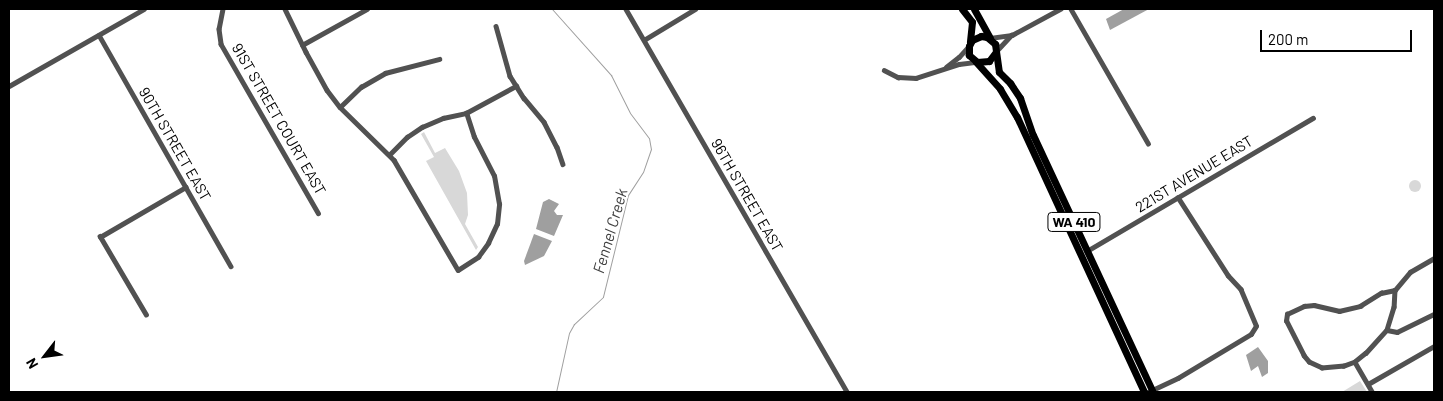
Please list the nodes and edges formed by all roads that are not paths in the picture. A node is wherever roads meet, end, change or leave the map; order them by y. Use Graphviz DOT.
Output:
graph roads {
  1 [pos="144,9"];
  2 [pos="223,9"];
  3 [pos="286,9"];
  4 [pos="367,9"];
  5 [pos="626,9"];
  6 [pos="695,9"];
  7 [pos="962,9"];
  8 [pos="974,9"];
  9 [pos="1060,9"];
  10 [pos="1072,9"];
  11 [pos="496,26"];
  12 [pos="99,35"];
  13 [pos="1012,35"];
  14 [pos="990,38"];
  15 [pos="644,40"];
  16 [pos="969,44"];
  17 [pos="302,45"];
  18 [pos="995,53"];
  19 [pos="439,59"];
  20 [pos="976,62"];
  21 [pos="884,70"];
  22 [pos="938,72"];
  23 [pos="9,86"];
  24 [pos="516,86"];
  25 [pos="340,107"];
  26 [pos="466,113"];
  27 [pos="1312,118"];
  28 [pos="1148,143"];
  29 [pos="390,154"];
  30 [pos="563,164"];
  31 [pos="186,187"];
  32 [pos="1178,198"];
  33 [pos="318,213"];
  34 [pos="1087,251"];
  35 [pos="1434,258"];
  36 [pos="232,266"];
  37 [pos="1395,290"];
  38 [pos="1434,314"];
  39 [pos="146,315"];
  40 [pos="1387,330"];
  41 [pos="1434,346"];
  42 [pos="1355,362"];
  43 [pos="1368,384"];
  44 [pos="847,392"];
  45 [pos="1150,392"];
  46 [pos="1372,392"];
  1 -- 12 [label="street"];
  2 -- 33 [label="street, 91ST STREET COURT EAST"];
  3 -- 17 [label="street"];
  4 -- 17 [label="street"];
  5 -- 15 [label="street, 96TH STREET EAST"];
  6 -- 15 [label="street"];
  7 -- 16 [label="main road, WA 410"];
  8 -- 14 [label="main road, WA 410"];
  9 -- 13 [label="street"];
  10 -- 28 [label="street"];
  11 -- 24 [label="street"];
  12 -- 23 [label="street"];
  12 -- 31 [label="street, 90TH STREET EAST"];
  13 -- 14 [label="street"];
  13 -- 18 [label="street"];
  14 -- 16 [label="main road"];
  14 -- 18 [label="main road, WA 410"];
  15 -- 44 [label="street, 96TH STREET EAST"];
  16 -- 20 [label="main road, WA 410"];
  16 -- 22 [label="street"];
  17 -- 25 [label="street"];
  18 -- 20 [label="main road"];
  18 -- 34 [label="main road, WA 410"];
  19 -- 25 [label="street"];
  20 -- 22 [label="street"];
  20 -- 45 [label="main road, WA 410"];
  21 -- 22 [label="street"];
  24 -- 26 [label="street"];
  24 -- 30 [label="street"];
  25 -- 29 [label="street"];
  26 -- 29 [label="street"];
  26 -- 29 [label="street"];
  27 -- 32 [label="street, 221ST AVENUE EAST"];
  31 -- 36 [label="street, 90TH STREET EAST"];
  31 -- 39 [label="street"];
  32 -- 34 [label="street, 221ST AVENUE EAST"];
  32 -- 45 [label="street"];
  34 -- 45 [label="main road, WA 410"];
  35 -- 37 [label="street"];
  37 -- 40 [label="street"];
  37 -- 42 [label="street"];
  38 -- 40 [label="street"];
  40 -- 42 [label="street"];
  41 -- 43 [label="street"];
  42 -- 43 [label="street"];
  43 -- 46 [label="street"];
}
